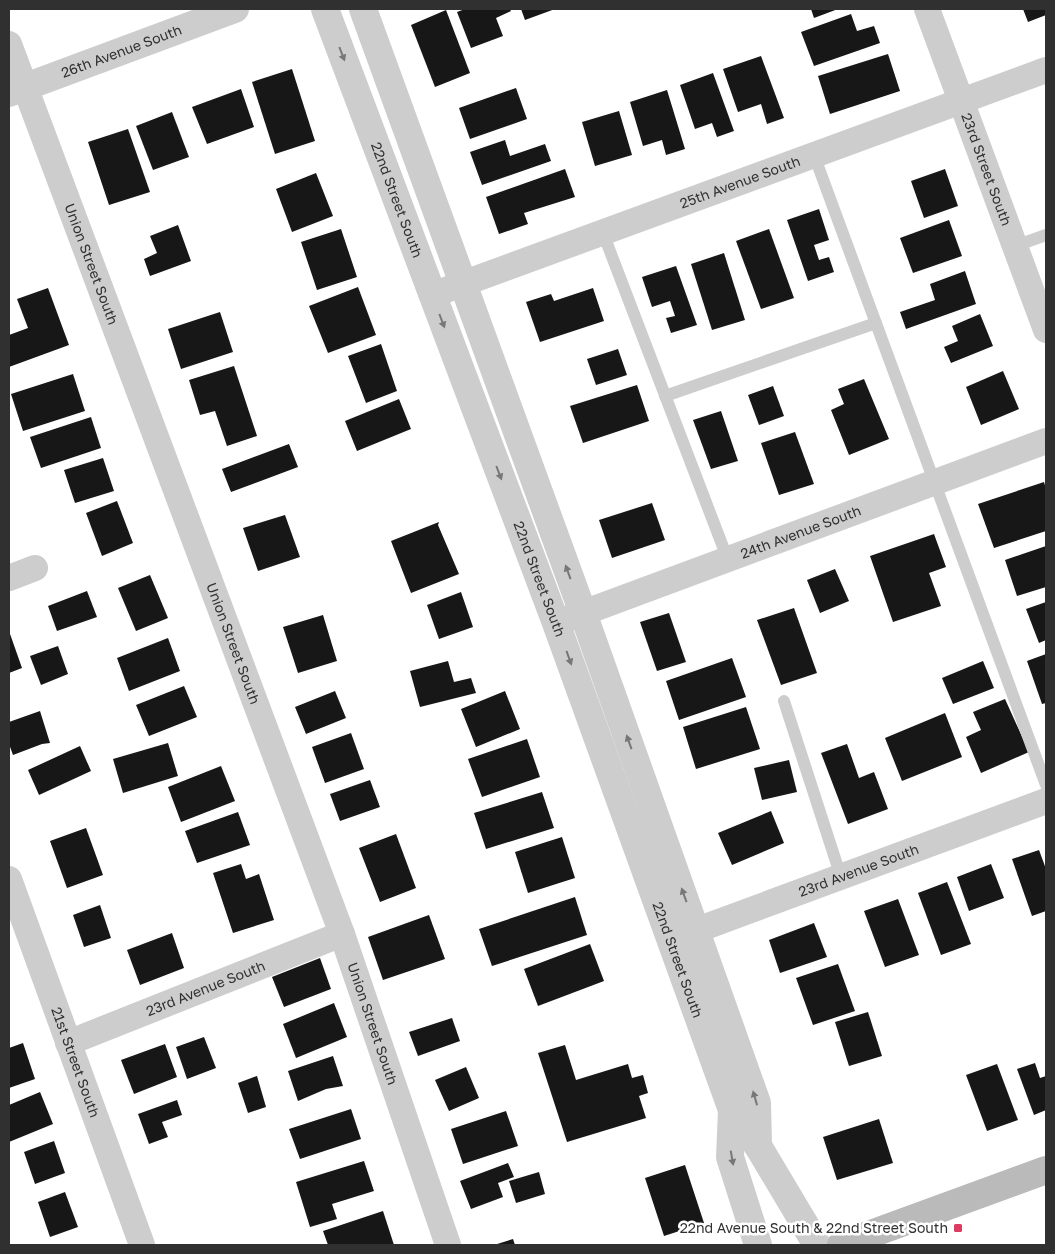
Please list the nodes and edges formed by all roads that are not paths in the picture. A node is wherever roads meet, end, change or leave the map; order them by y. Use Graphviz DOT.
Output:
graph roads {
  1 [pos="235,9"];
  2 [pos="325,9"];
  3 [pos="363,9"];
  4 [pos="928,9"];
  5 [pos="9,44"];
  6 [pos="1046,70"];
  7 [pos="17,90"];
  8 [pos="961,101"];
  9 [pos="814,155"];
  10 [pos="603,233"];
  11 [pos="1046,235"];
  12 [pos="1015,246"];
  13 [pos="464,285"];
  14 [pos="432,295"];
  15 [pos="876,323"];
  16 [pos="1046,330"];
  17 [pos="665,396"];
  18 [pos="1046,441"];
  19 [pos="935,483"];
  20 [pos="728,560"];
  21 [pos="35,568"];
  22 [pos="9,578"];
  23 [pos="583,614"];
  24 [pos="556,623"];
  25 [pos="784,700"];
  26 [pos="1046,785"];
  27 [pos="1046,801"];
  28 [pos="841,877"];
  29 [pos="9,879"];
  30 [pos="697,930"];
  31 [pos="342,934"];
  32 [pos="670,937"];
  33 [pos="68,1043"];
  34 [pos="732,1110"];
  35 [pos="758,1146"];
  36 [pos="1046,1170"];
  37 [pos="142,1245"];
  38 [pos="448,1245"];
  39 [pos="758,1245"];
  40 [pos="817,1245"];
  41 [pos="841,1245"];
  1 -- 7 [label="street, 26th Avenue South"];
  2 -- 14 [label="street, 22nd Street South, one-way"];
  3 -- 13 [label="street, 22nd Street South"];
  4 -- 8 [label="street, 23rd Street South"];
  5 -- 7 [label="street, Union Street South"];
  6 -- 8 [label="street, 25th Avenue South"];
  7 -- 31 [label="street, Union Street South"];
  8 -- 9 [label="street, 25th Avenue South"];
  8 -- 12 [label="street, 23rd Street South"];
  9 -- 10 [label="street, 25th Avenue South"];
  9 -- 15 [label="lane"];
  10 -- 13 [label="street, 25th Avenue South"];
  10 -- 17 [label="lane"];
  11 -- 12 [label="lane"];
  12 -- 16 [label="street, 23rd Street South"];
  13 -- 14 [label="street, 25th Avenue South"];
  23 -- 13 [label="street, 22nd Street South, one-way"];
  14 -- 24 [label="street, 22nd Street South, one-way"];
  15 -- 17 [label="lane"];
  15 -- 19 [label="lane"];
  17 -- 20 [label="lane"];
  18 -- 19 [label="street, 24th Avenue South"];
  19 -- 20 [label="street, 24th Avenue South"];
  19 -- 26 [label="lane"];
  20 -- 23 [label="street, 24th Avenue South"];
  21 -- 22 [label="street"];
  23 -- 24 [label="street, 24th Avenue South"];
  30 -- 23 [label="street, 22nd Street South, one-way"];
  24 -- 32 [label="street, 22nd Street South, one-way"];
  25 -- 28 [label="lane"];
  27 -- 28 [label="street, 23rd Avenue South"];
  28 -- 30 [label="street, 23rd Avenue South"];
  29 -- 33 [label="street, 21st Street South"];
  30 -- 32 [label="street, 23rd Avenue South"];
  35 -- 30 [label="street, 22nd Street South, one-way"];
  31 -- 33 [label="street, 23rd Avenue South"];
  31 -- 38 [label="street, Union Street South"];
  32 -- 34 [label="street, 22nd Street South"];
  33 -- 37 [label="street, 21st Street South"];
  34 -- 35 [label="street, 22nd Street South"];
  34 -- 39 [label="street, one-way"];
  35 -- 40 [label="street, 22nd Street South"];
  36 -- 41 [label="main road"];
}
